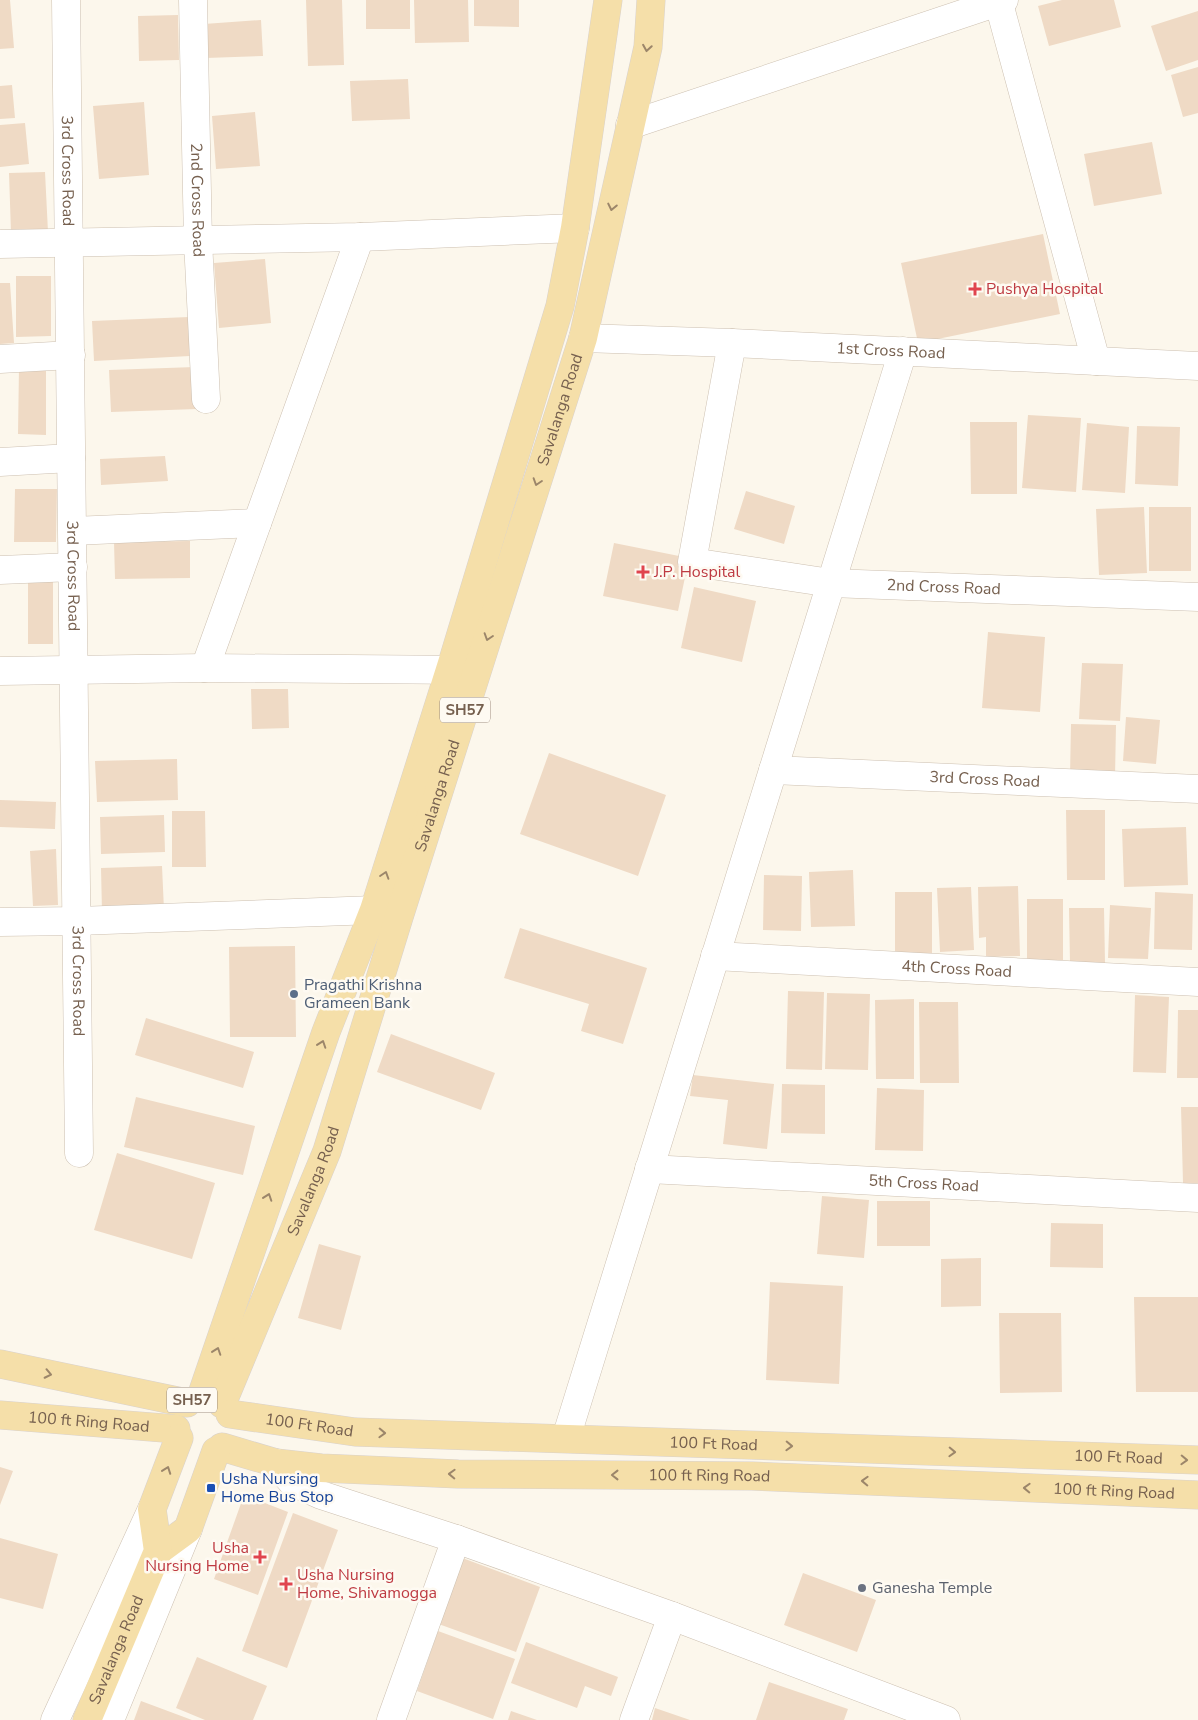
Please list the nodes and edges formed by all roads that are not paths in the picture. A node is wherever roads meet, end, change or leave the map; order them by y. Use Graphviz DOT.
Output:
graph roads {
  1 [pos="66,0"];
  2 [pos="193,0"];
  3 [pos="608,0"];
  4 [pos="651,0"];
  5 [pos="1000,1"];
  6 [pos="630,124"];
  7 [pos="575,228"];
  8 [pos="360,237"];
  9 [pos="198,241"];
  10 [pos="67,243"];
  11 [pos="0,244"];
  12 [pos="583,338"];
  13 [pos="732,343"];
  14 [pos="903,351"];
  15 [pos="71,355"];
  16 [pos="0,359"];
  17 [pos="1096,361"];
  18 [pos="1198,366"];
  19 [pos="206,399"];
  20 [pos="71,458"];
  21 [pos="0,462"];
  22 [pos="257,524"];
  23 [pos="73,531"];
  24 [pos="74,567"];
  25 [pos="0,570"];
  26 [pos="831,583"];
  27 [pos="1198,597"];
  28 [pos="205,668"];
  29 [pos="76,670"];
  30 [pos="464,670"];
  31 [pos="0,671"];
  32 [pos="773,770"];
  33 [pos="1198,789"];
  34 [pos="374,910"];
  35 [pos="78,921"];
  36 [pos="0,922"];
  37 [pos="715,956"];
  38 [pos="1198,982"];
  39 [pos="288,1137"];
  40 [pos="327,1151"];
  41 [pos="79,1153"];
  42 [pos="649,1169"];
  43 [pos="1198,1198"];
  44 [pos="0,1364"];
  45 [pos="210,1405"];
  46 [pos="0,1415"];
  47 [pos="177,1433"];
  48 [pos="566,1438"];
  49 [pos="219,1449"];
  50 [pos="1198,1460"];
  51 [pos="276,1463"];
  52 [pos="1198,1495"];
  53 [pos="152,1509"];
  54 [pos="188,1529"];
  55 [pos="456,1540"];
  56 [pos="152,1563"];
  57 [pos="672,1616"];
  58 [pos="887,1709"];
  59 [pos="55,1720"];
  60 [pos="87,1720"];
  61 [pos="110,1720"];
  62 [pos="391,1720"];
  63 [pos="634,1720"];
  64 [pos="946,1720"];
  1 -- 10 [label="street, 3rd Cross Road"];
  2 -- 9 [label="street, 2nd Cross Road"];
  3 -- 7 [label="main road, Savalanga Road / SH57"];
  4 -- 6 [label="main road, Savalanga Road / SH57, one-way"];
  5 -- 6 [label="street"];
  5 -- 17 [label="street"];
  6 -- 12 [label="main road, Savalanga Road / SH57, one-way"];
  7 -- 8 [label="street"];
  7 -- 30 [label="main road, Savalanga Road / SH57"];
  8 -- 9 [label="street"];
  8 -- 22 [label="street"];
  9 -- 10 [label="street"];
  9 -- 19 [label="street, 2nd Cross Road"];
  10 -- 11 [label="street"];
  10 -- 15 [label="street, 3rd Cross Road"];
  12 -- 13 [label="street, 1st Cross Road"];
  12 -- 30 [label="main road, Savalanga Road / SH57, one-way"];
  13 -- 14 [label="street, 1st Cross Road"];
  13 -- 26 [label="street, 2nd Cross Road"];
  14 -- 17 [label="street, 1st Cross Road"];
  14 -- 26 [label="street"];
  15 -- 16 [label="street"];
  15 -- 20 [label="street, 3rd Cross Road"];
  17 -- 18 [label="street, 1st Cross Road"];
  20 -- 21 [label="street"];
  20 -- 23 [label="street, 3rd Cross Road"];
  22 -- 23 [label="street"];
  22 -- 28 [label="street"];
  23 -- 24 [label="street, 3rd Cross Road"];
  24 -- 25 [label="street"];
  24 -- 29 [label="street, 3rd Cross Road"];
  26 -- 27 [label="street, 2nd Cross Road"];
  26 -- 32 [label="street"];
  28 -- 29 [label="street"];
  28 -- 30 [label="street"];
  29 -- 31 [label="street"];
  29 -- 35 [label="street, 3rd Cross Road"];
  34 -- 30 [label="main road, Savalanga Road / SH57, one-way"];
  30 -- 40 [label="main road, Savalanga Road / SH57"];
  32 -- 33 [label="street, 3rd Cross Road"];
  32 -- 37 [label="street"];
  34 -- 35 [label="street"];
  39 -- 34 [label="main road, Savalanga Road / SH57, one-way"];
  35 -- 36 [label="street"];
  35 -- 41 [label="street, 3rd Cross Road"];
  37 -- 38 [label="street, 4th Cross Road"];
  37 -- 42 [label="street"];
  39 -- 40 [label="main road"];
  45 -- 39 [label="main road, Savalanga Road / SH57, one-way"];
  40 -- 45 [label="main road, Savalanga Road / SH57"];
  42 -- 43 [label="street, 5th Cross Road"];
  42 -- 48 [label="street"];
  44 -- 45 [label="main road, 100 Ft Road, one-way"];
  45 -- 47 [label="main road, SH57"];
  45 -- 48 [label="main road, 100 Ft Road, one-way"];
  45 -- 49 [label="main road, SH57"];
  46 -- 47 [label="main road, 100 ft Ring Road"];
  47 -- 49 [label="main road"];
  53 -- 47 [label="main road, SH57, one-way"];
  48 -- 50 [label="main road, 100 Ft Road, one-way"];
  49 -- 51 [label="main road, 100 ft Ring Road"];
  49 -- 54 [label="main road, SH57"];
  52 -- 51 [label="main road, 100 ft Ring Road, one-way"];
  51 -- 55 [label="street"];
  53 -- 56 [label="main road, SH57"];
  53 -- 59 [label="street"];
  54 -- 56 [label="main road"];
  54 -- 61 [label="street"];
  55 -- 57 [label="street"];
  55 -- 62 [label="street"];
  56 -- 60 [label="main road, Savalanga Road"];
  57 -- 58 [label="street"];
  57 -- 63 [label="street"];
  58 -- 64 [label="street"];
}
